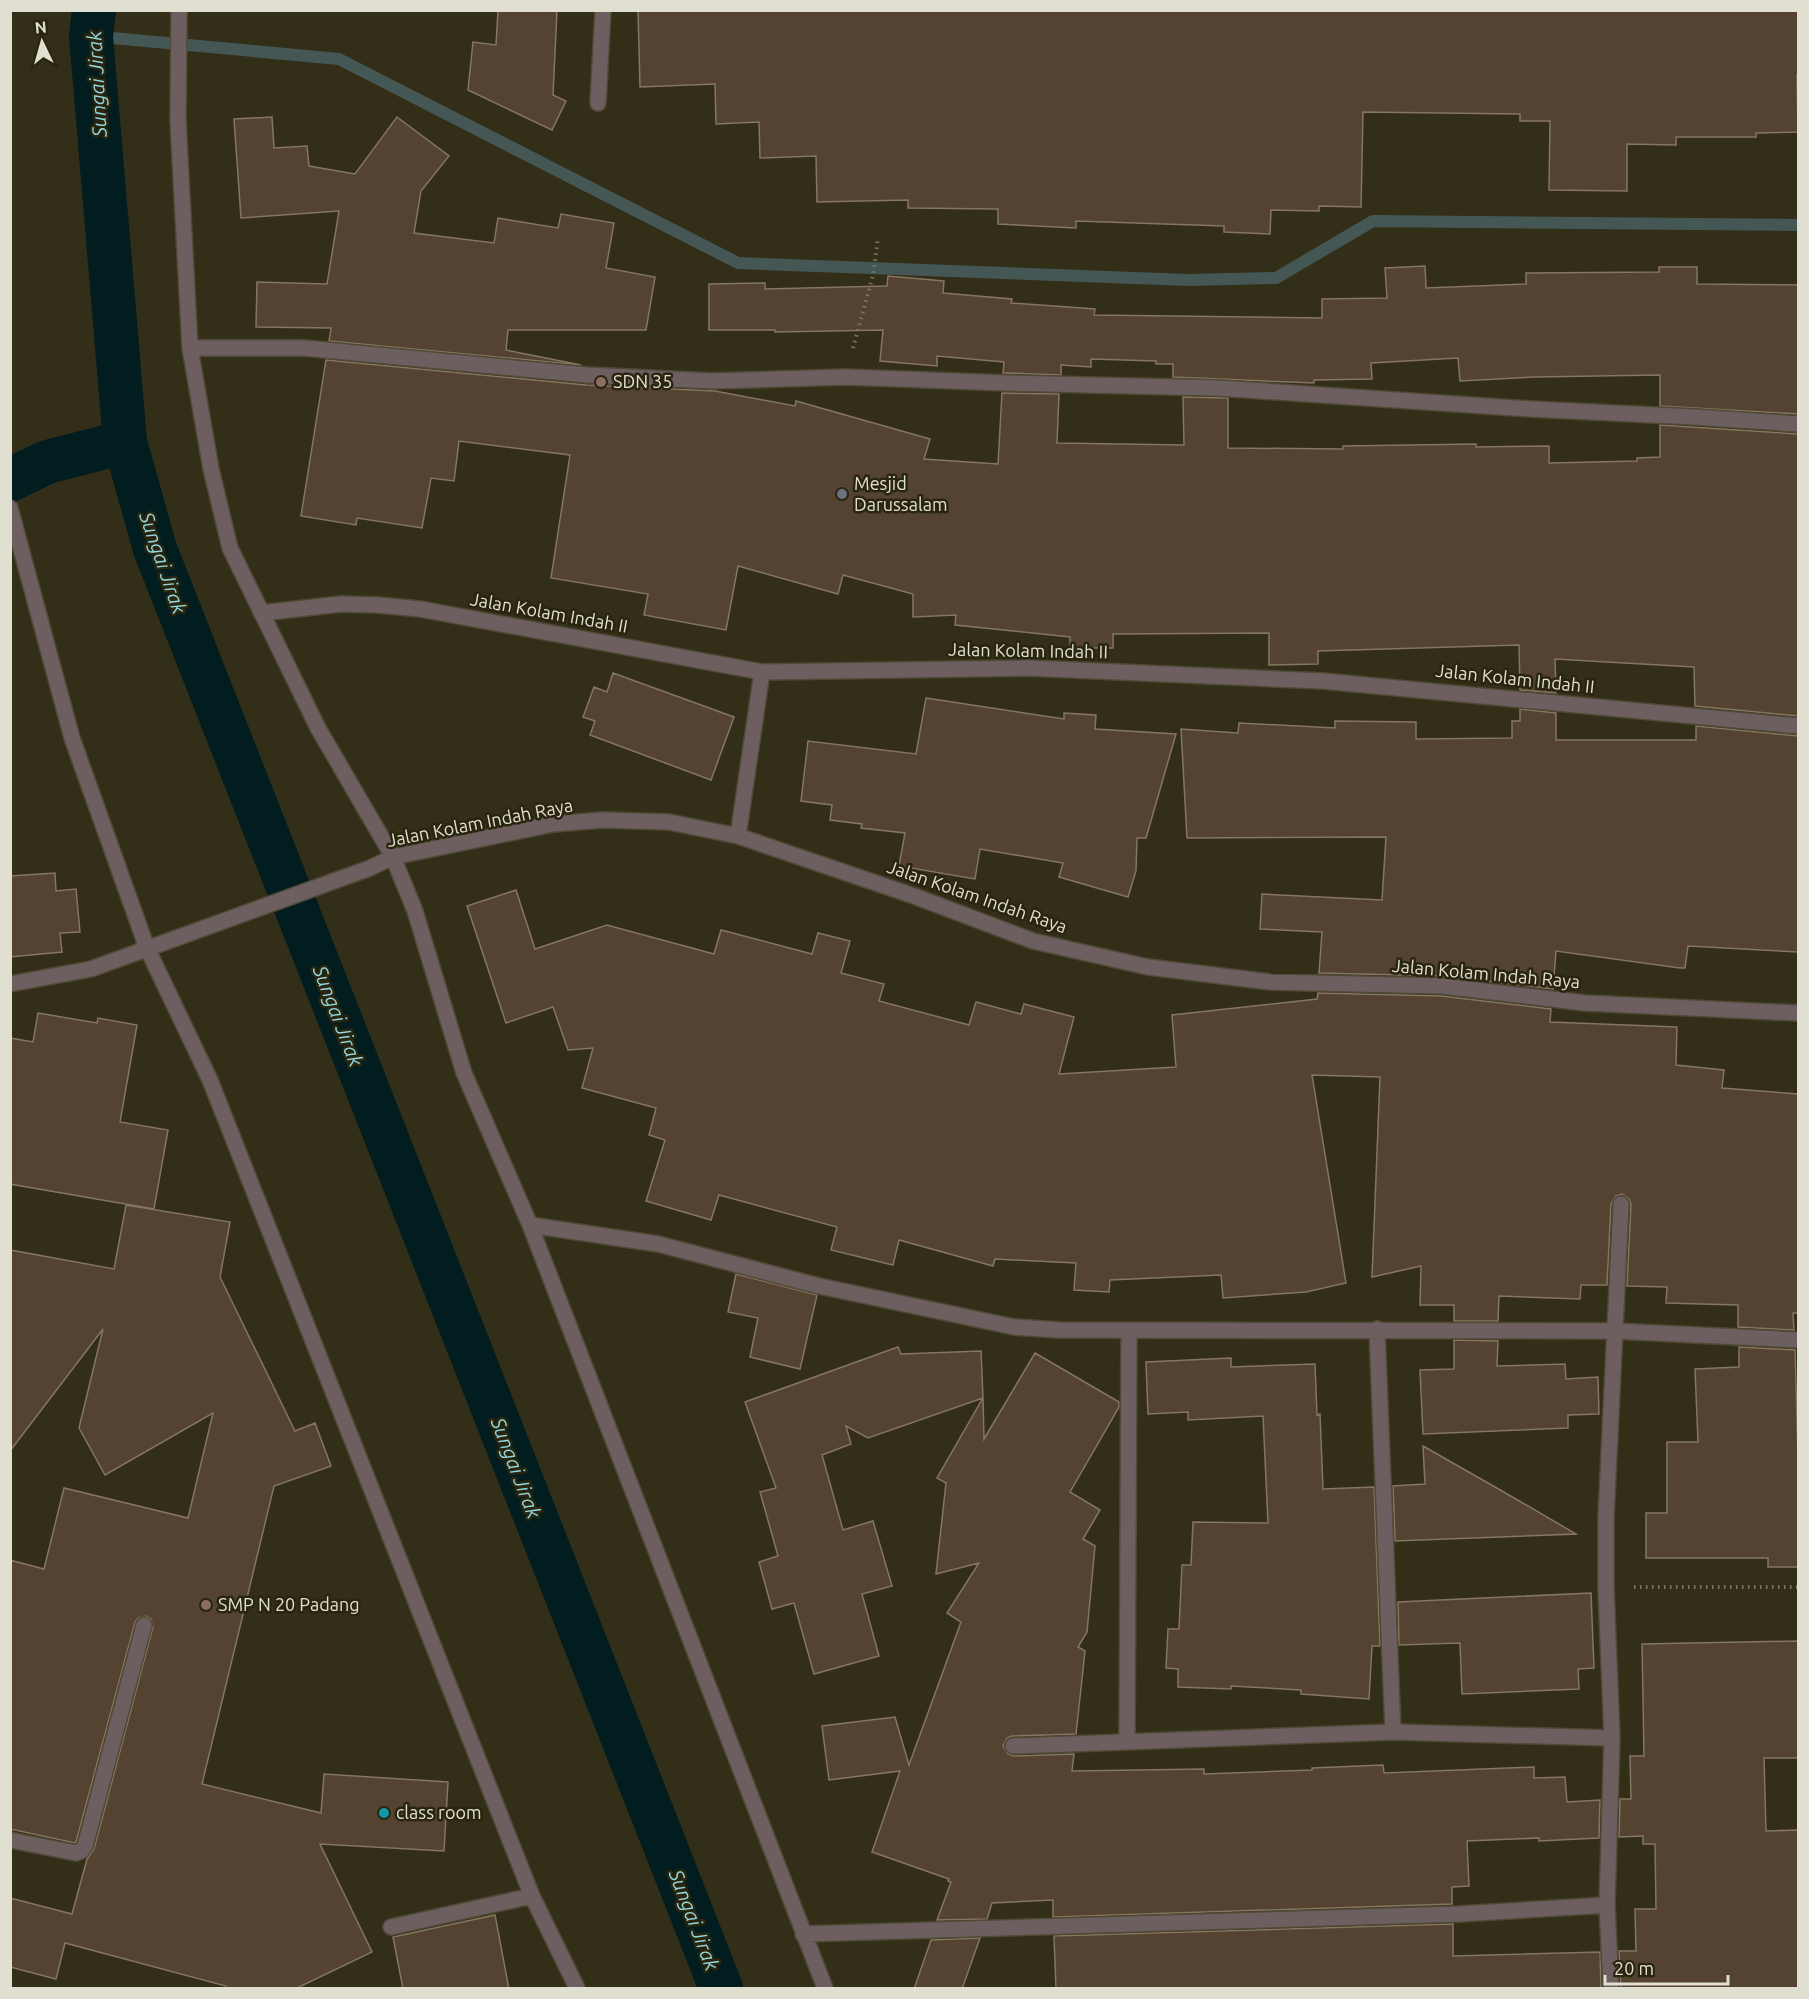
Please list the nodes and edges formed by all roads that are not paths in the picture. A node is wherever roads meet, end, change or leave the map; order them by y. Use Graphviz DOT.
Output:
graph roads {
  1 [pos="180,10"];
  2 [pos="603,10"];
  3 [pos="597,103"];
  4 [pos="190,348"];
  5 [pos="1798,424"];
  6 [pos="11,510"];
  7 [pos="261,613"];
  8 [pos="762,672"];
  9 [pos="1798,726"];
  10 [pos="738,836"];
  11 [pos="393,857"];
  12 [pos="147,948"];
  13 [pos="10,984"];
  14 [pos="1798,1013"];
  15 [pos="1622,1204"];
  16 [pos="530,1226"];
  17 [pos="1377,1329"];
  18 [pos="1129,1330"];
  19 [pos="1615,1331"];
  20 [pos="1798,1340"];
  21 [pos="144,1625"];
  22 [pos="1393,1732"];
  23 [pos="1612,1738"];
  24 [pos="1127,1742"];
  25 [pos="1013,1746"];
  26 [pos="10,1840"];
  27 [pos="532,1896"];
  28 [pos="1607,1905"];
  29 [pos="391,1927"];
  30 [pos="803,1934"];
  31 [pos="577,1989"];
  32 [pos="825,1989"];
  33 [pos="1611,1989"];
  1 -- 4 [label="street"];
  2 -- 3 [label="street"];
  4 -- 5 [label="street"];
  4 -- 7 [label="street"];
  6 -- 12 [label="street"];
  7 -- 8 [label="street, Jalan Kolam Indah II"];
  7 -- 11 [label="street"];
  8 -- 9 [label="street, Jalan Kolam Indah II"];
  8 -- 10 [label="street"];
  10 -- 11 [label="street, Jalan Kolam Indah Raya"];
  10 -- 14 [label="street, Jalan Kolam Indah Raya"];
  11 -- 12 [label="street, Jalan Kolam Indah Raya"];
  11 -- 16 [label="street"];
  12 -- 13 [label="street, Jalan Kolam Indah Raya"];
  12 -- 27 [label="street"];
  15 -- 19 [label="street"];
  16 -- 18 [label="street"];
  16 -- 30 [label="street"];
  17 -- 18 [label="street"];
  17 -- 19 [label="street"];
  17 -- 22 [label="street"];
  18 -- 24 [label="street"];
  19 -- 20 [label="street"];
  19 -- 23 [label="street"];
  21 -- 26 [label="street"];
  22 -- 23 [label="street"];
  22 -- 24 [label="street"];
  23 -- 28 [label="street"];
  24 -- 25 [label="street"];
  27 -- 29 [label="street"];
  27 -- 31 [label="street"];
  28 -- 30 [label="street"];
  28 -- 33 [label="street"];
  30 -- 32 [label="street"];
}
